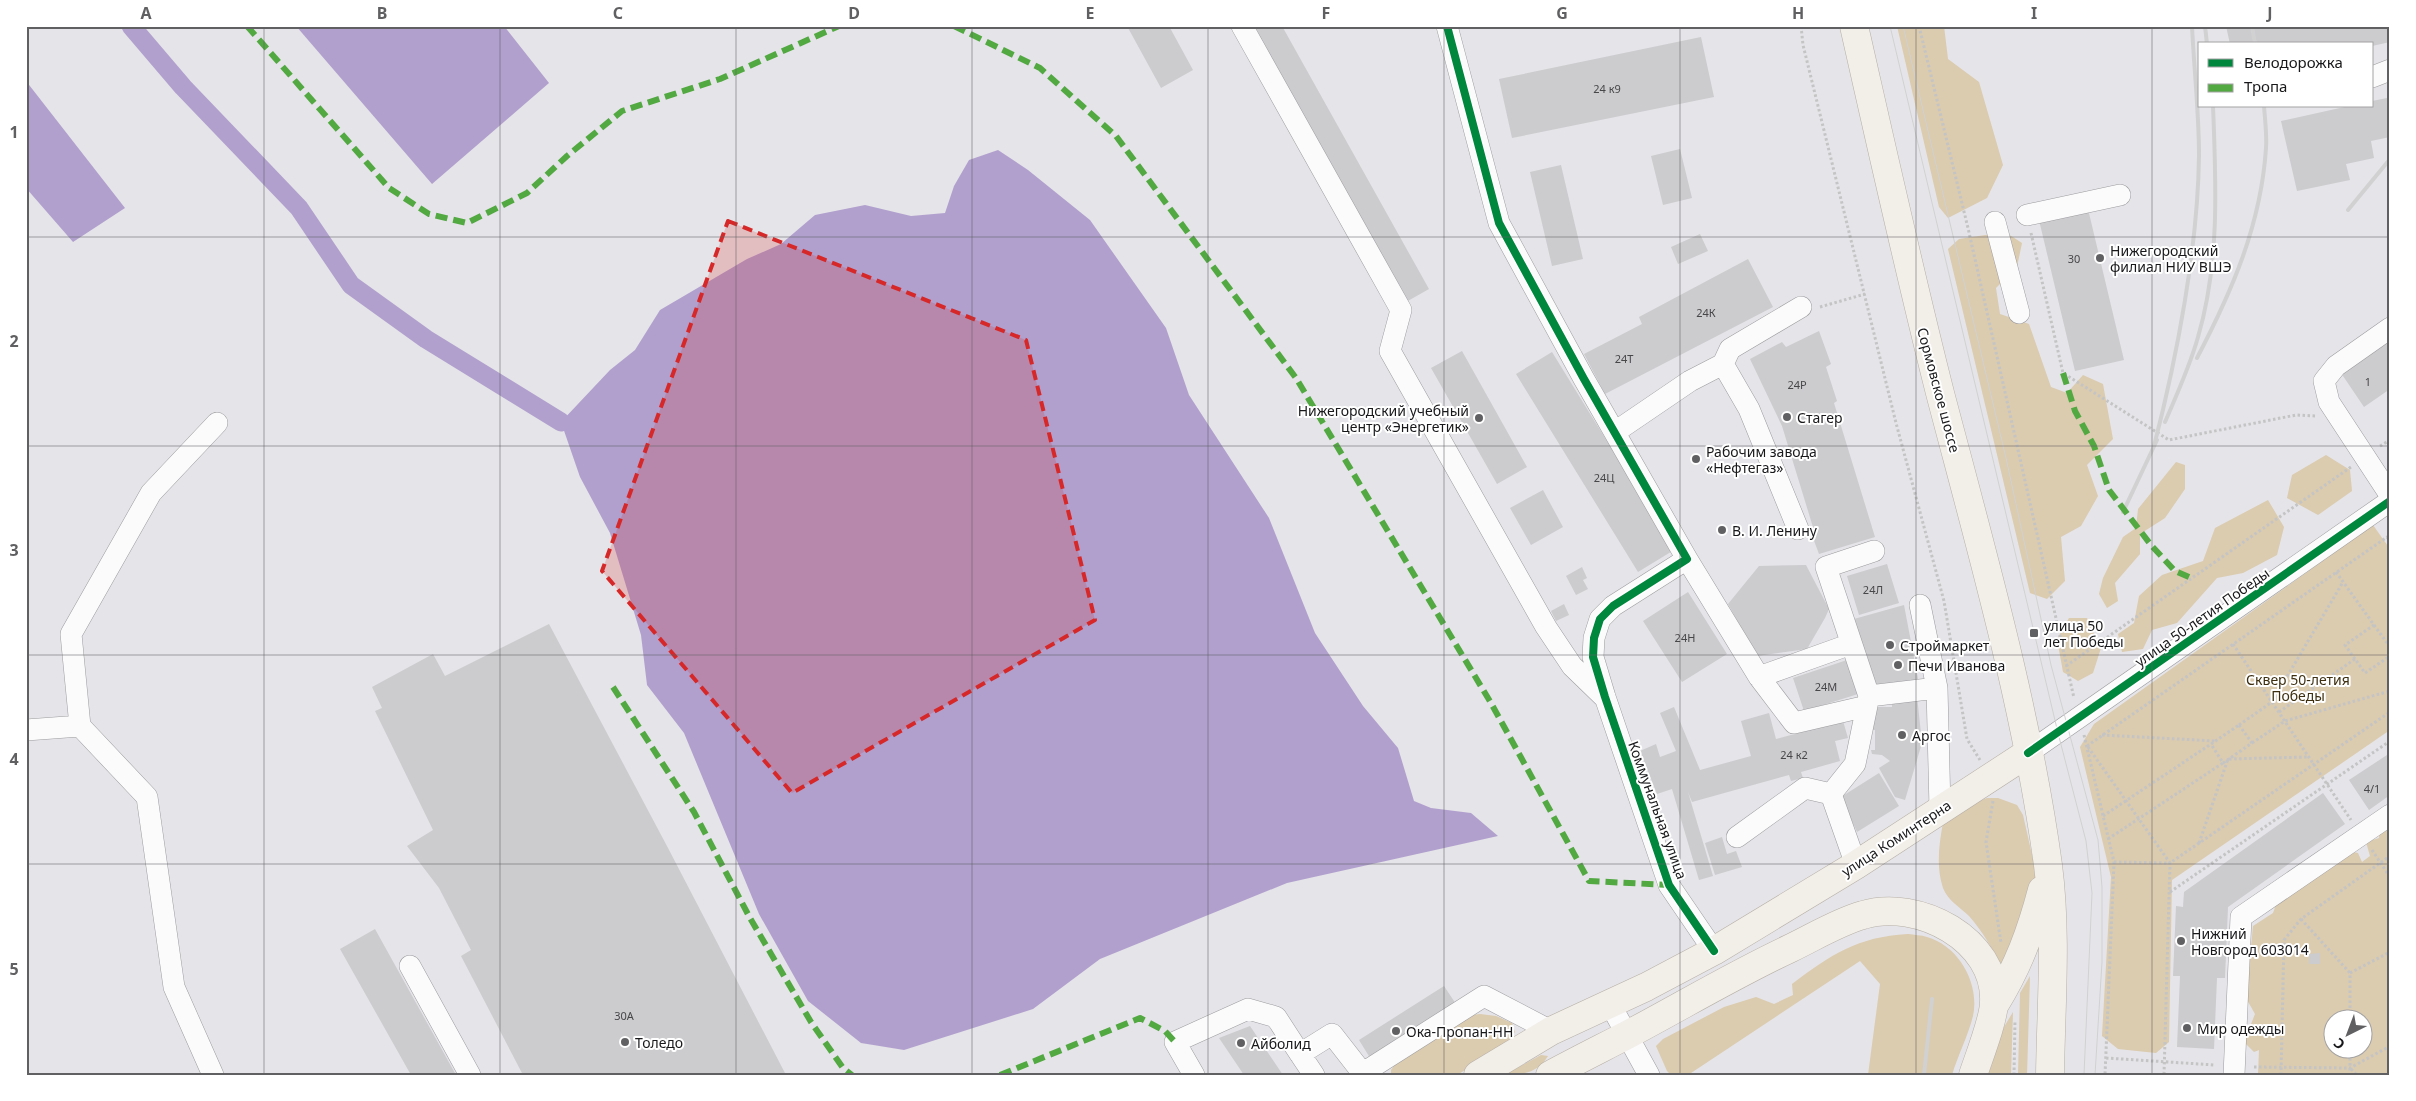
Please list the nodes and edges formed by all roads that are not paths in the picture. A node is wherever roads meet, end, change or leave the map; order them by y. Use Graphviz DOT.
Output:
graph roads {
  1 [pos="1242,26"];
  2 [pos="1447,26"];
  3 [pos="1854,26"];
  4 [pos="2390,70"];
  5 [pos="2374,76"];
  6 [pos="2120,195"];
  7 [pos="2026,215"];
  8 [pos="1995,222"];
  9 [pos="1810,307"];
  10 [pos="2019,313"];
  11 [pos="2390,328"];
  12 [pos="1723,364"];
  13 [pos="217,423"];
  14 [pos="1615,432"];
  15 [pos="2390,495"];
  16 [pos="2390,501"];
  17 [pos="1798,529"];
  18 [pos="1874,551"];
  19 [pos="1687,558"];
  20 [pos="1920,605"];
  21 [pos="1852,644"];
  22 [pos="1759,676"];
  23 [pos="1937,688"];
  24 [pos="1605,697"];
  25 [pos="1868,701"];
  26 [pos="80,726"];
  27 [pos="26,730"];
  28 [pos="2028,753"];
  29 [pos="1831,794"];
  30 [pos="1940,809"];
  31 [pos="2390,815"];
  32 [pos="1737,837"];
  33 [pos="1856,865"];
  34 [pos="2048,867"];
  35 [pos="1714,951"];
  36 [pos="410,966"];
  37 [pos="2002,993"];
  38 [pos="1610,1004"];
  39 [pos="1552,1031"];
  40 [pos="1627,1035"];
  41 [pos="1300,1054"];
  42 [pos="2234,1070"];
  43 [pos="1364,1074"];
  44 [pos="213,1075"];
  45 [pos="470,1075"];
  46 [pos="1194,1075"];
  47 [pos="1314,1075"];
  48 [pos="1478,1075"];
  49 [pos="1550,1075"];
  50 [pos="1649,1075"];
  51 [pos="1974,1075"];
  52 [pos="2050,1075"];
  1 -- 24 [label="street"];
  2 -- 14 [label="street"];
  3 -- 28 [label="main road, Сормовское шоссе"];
  4 -- 5 [label="street"];
  6 -- 7 [label="street"];
  8 -- 10 [label="street"];
  9 -- 12 [label="street"];
  11 -- 15 [label="street"];
  12 -- 14 [label="street"];
  12 -- 17 [label="street"];
  13 -- 26 [label="street"];
  14 -- 19 [label="street"];
  16 -- 28 [label="street, улица 50-летия Победы"];
  18 -- 21 [label="street"];
  19 -- 22 [label="street"];
  19 -- 24 [label="street, Коммунальная улица"];
  20 -- 23 [label="street"];
  21 -- 22 [label="street"];
  21 -- 25 [label="street"];
  22 -- 25 [label="street"];
  23 -- 25 [label="street"];
  23 -- 30 [label="street"];
  24 -- 35 [label="street, Коммунальная улица"];
  25 -- 29 [label="street"];
  26 -- 27 [label="street"];
  26 -- 44 [label="street"];
  28 -- 30 [label="main road, улица Коминтерна"];
  28 -- 34 [label="main road"];
  29 -- 32 [label="street"];
  29 -- 33 [label="street"];
  30 -- 33 [label="main road, улица Коминтерна"];
  31 -- 42 [label="street"];
  33 -- 35 [label="main road, улица Коминтерна"];
  34 -- 37 [label="main road"];
  34 -- 52 [label="main road"];
  35 -- 38 [label="main road, улица Коминтерна"];
  36 -- 45 [label="street"];
  37 -- 40 [label="main road"];
  37 -- 51 [label="main road"];
  38 -- 39 [label="main road, улица Коминтерна"];
  38 -- 40 [label="street"];
  39 -- 43 [label="street"];
  39 -- 48 [label="main road, улица Коминтерна"];
  40 -- 49 [label="main road"];
  40 -- 50 [label="street"];
  41 -- 43 [label="street"];
  41 -- 46 [label="street"];
  41 -- 47 [label="street"];
}
